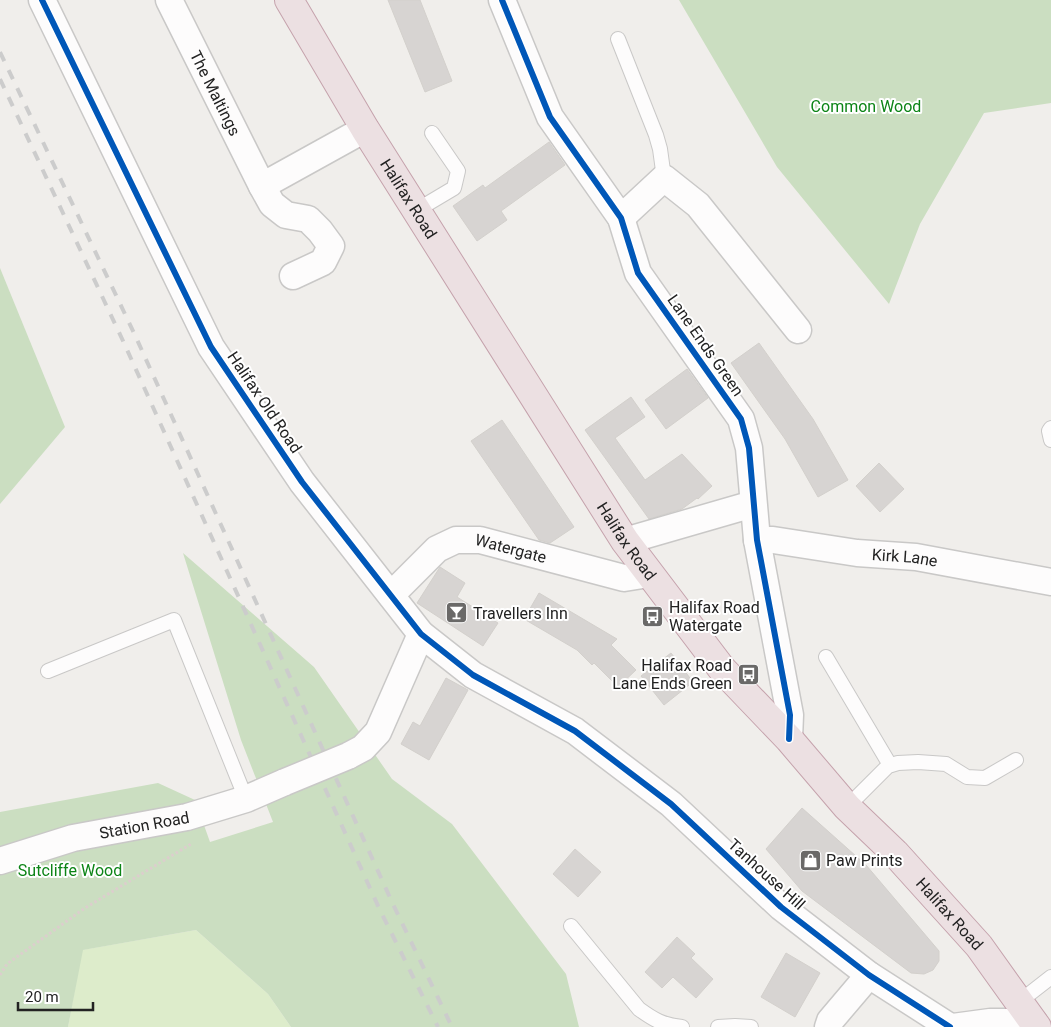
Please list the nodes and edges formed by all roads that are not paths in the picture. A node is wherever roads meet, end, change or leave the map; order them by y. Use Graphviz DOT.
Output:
graph roads {
  1 [pos="42,0"];
  2 [pos="169,0"];
  3 [pos="289,0"];
  4 [pos="502,0"];
  5 [pos="618,39"];
  6 [pos="365,128"];
  7 [pos="432,133"];
  8 [pos="664,178"];
  9 [pos="262,186"];
  10 [pos="416,210"];
  11 [pos="621,218"];
  12 [pos="293,276"];
  13 [pos="798,330"];
  14 [pos="1051,428"];
  15 [pos="1051,440"];
  16 [pos="753,504"];
  17 [pos="757,540"];
  18 [pos="625,541"];
  19 [pos="649,574"];
  20 [pos="1051,582"];
  21 [pos="391,595"];
  22 [pos="421,634"];
  23 [pos="826,657"];
  24 [pos="48,671"];
  25 [pos="574,731"];
  26 [pos="789,739"];
  27 [pos="1016,760"];
  28 [pos="890,765"];
  29 [pos="246,799"];
  30 [pos="847,807"];
  31 [pos="0,861"];
  32 [pos="571,926"];
  33 [pos="869,975"];
  34 [pos="1051,977"];
  35 [pos="1030,1017"];
  36 [pos="682,1027"];
  37 [pos="718,1027"];
  38 [pos="751,1027"];
  39 [pos="828,1027"];
  40 [pos="951,1027"];
  1 -- 21 [label="street, Halifax Old Road"];
  2 -- 9 [label="street, The Maltings"];
  3 -- 6 [label="highway, Halifax Road"];
  4 -- 11 [label="street, Lane Ends Green"];
  5 -- 8 [label="lane"];
  6 -- 9 [label="street"];
  6 -- 10 [label="highway, Halifax Road"];
  7 -- 10 [label="lane"];
  8 -- 11 [label="street"];
  8 -- 13 [label="street"];
  9 -- 12 [label="street, The Maltings"];
  10 -- 18 [label="highway, Halifax Road"];
  11 -- 16 [label="street, Lane Ends Green"];
  14 -- 15 [label="lane"];
  16 -- 17 [label="street, Lane Ends Green"];
  16 -- 18 [label="street"];
  17 -- 20 [label="street, Kirk Lane"];
  17 -- 26 [label="street, Lane Ends Green"];
  18 -- 19 [label="highway, Halifax Road"];
  19 -- 21 [label="street, Watergate"];
  19 -- 26 [label="highway, Halifax Road"];
  21 -- 22 [label="street, Halifax Old Road"];
  22 -- 25 [label="street, Halifax Old Road"];
  22 -- 29 [label="street, Station Road, bridge"];
  23 -- 28 [label="lane"];
  24 -- 29 [label="lane"];
  25 -- 33 [label="street, Tanhouse Hill"];
  26 -- 30 [label="highway, Halifax Road"];
  27 -- 28 [label="lane"];
  28 -- 30 [label="lane"];
  29 -- 31 [label="street, Station Road"];
  30 -- 35 [label="highway, Halifax Road"];
  32 -- 36 [label="lane"];
  33 -- 39 [label="street"];
  33 -- 40 [label="street, Tanhouse Hill"];
  34 -- 35 [label="lane"];
  35 -- 40 [label="street, Tanhouse Hill"];
  37 -- 38 [label="lane"];
}
